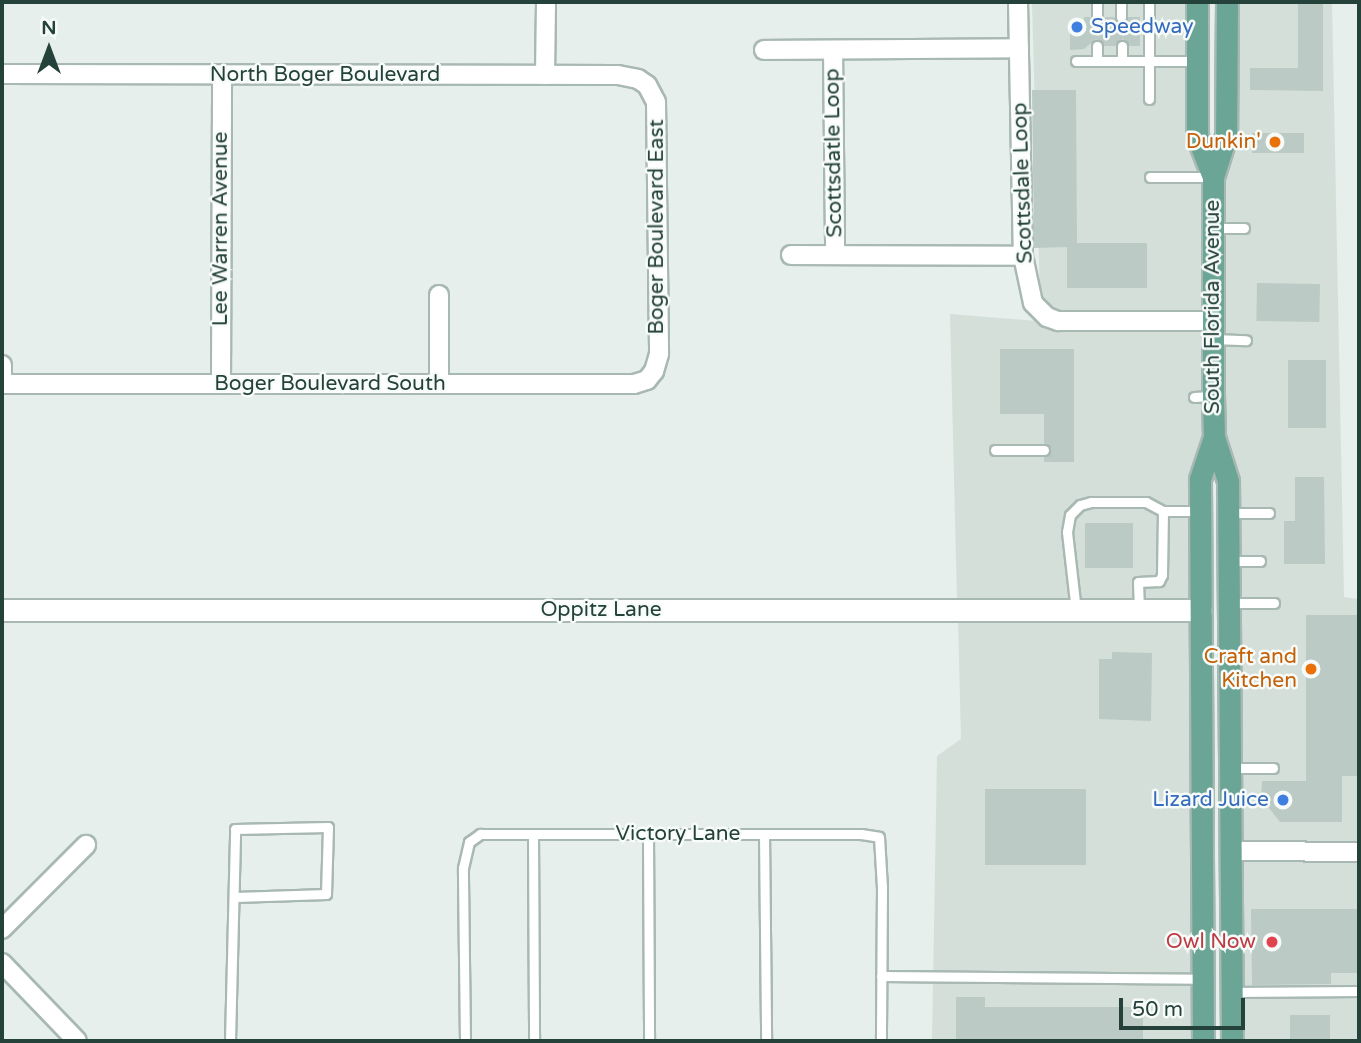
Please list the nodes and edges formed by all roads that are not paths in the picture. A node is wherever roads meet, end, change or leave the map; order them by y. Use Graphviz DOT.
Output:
graph roads {
  1 [pos="546,2"];
  2 [pos="1018,2"];
  3 [pos="1097,2"];
  4 [pos="1121,2"];
  5 [pos="1149,2"];
  6 [pos="1197,2"];
  7 [pos="1227,2"];
  8 [pos="1097,17"];
  9 [pos="1121,17"];
  10 [pos="1097,46"];
  11 [pos="1122,46"];
  12 [pos="1019,48"];
  13 [pos="764,50"];
  14 [pos="833,50"];
  15 [pos="1076,61"];
  16 [pos="1097,61"];
  17 [pos="1122,61"];
  18 [pos="1150,61"];
  19 [pos="1197,61"];
  20 [pos="2,74"];
  21 [pos="222,75"];
  22 [pos="545,75"];
  23 [pos="647,85"];
  24 [pos="1149,99"];
  25 [pos="1150,177"];
  26 [pos="1213,177"];
  27 [pos="1213,228"];
  28 [pos="1244,228"];
  29 [pos="790,256"];
  30 [pos="835,256"];
  31 [pos="1023,256"];
  32 [pos="439,295"];
  33 [pos="1213,330"];
  34 [pos="1245,340"];
  35 [pos="2,365"];
  36 [pos="654,371"];
  37 [pos="2,384"];
  38 [pos="221,384"];
  39 [pos="439,384"];
  40 [pos="1214,437"];
  41 [pos="995,450"];
  42 [pos="1044,450"];
  43 [pos="1163,511"];
  44 [pos="1200,511"];
  45 [pos="1229,513"];
  46 [pos="1269,513"];
  47 [pos="1229,561"];
  48 [pos="1260,561"];
  49 [pos="1229,603"];
  50 [pos="1274,603"];
  51 [pos="2,610"];
  52 [pos="1139,610"];
  53 [pos="1201,610"];
  54 [pos="1076,611"];
  55 [pos="1230,695"];
  56 [pos="1230,768"];
  57 [pos="1273,768"];
  58 [pos="764,834"];
  59 [pos="533,835"];
  60 [pos="648,835"];
  61 [pos="86,845"];
  62 [pos="1231,851"];
  63 [pos="1359,852"];
  64 [pos="235,897"];
  65 [pos="2,929"];
  66 [pos="2,963"];
  67 [pos="881,976"];
  68 [pos="1203,979"];
  69 [pos="1359,991"];
  70 [pos="1232,992"];
  71 [pos="77,1041"];
  72 [pos="230,1041"];
  73 [pos="465,1041"];
  74 [pos="534,1041"];
  75 [pos="649,1041"];
  76 [pos="766,1041"];
  77 [pos="881,1041"];
  78 [pos="1203,1041"];
  79 [pos="1232,1041"];
  1 -- 22 [label="street"];
  2 -- 12 [label="street, Scottsdale Loop"];
  3 -- 8 [label="lane"];
  4 -- 9 [label="lane"];
  5 -- 18 [label="lane"];
  6 -- 19 [label="main road, South Florida Avenue"];
  7 -- 26 [label="main road, South Florida Avenue"];
  10 -- 16 [label="lane"];
  11 -- 17 [label="lane"];
  12 -- 14 [label="street"];
  12 -- 31 [label="street, Scottsdale Loop"];
  13 -- 14 [label="street"];
  14 -- 30 [label="street, Scottsdatle Loop"];
  15 -- 16 [label="lane"];
  16 -- 17 [label="lane"];
  17 -- 18 [label="lane"];
  18 -- 19 [label="lane"];
  18 -- 24 [label="lane"];
  19 -- 26 [label="main road, South Florida Avenue"];
  20 -- 21 [label="street, North Boger Boulevard"];
  21 -- 22 [label="street, North Boger Boulevard"];
  21 -- 38 [label="street, Lee Warren Avenue"];
  22 -- 23 [label="street, North Boger Boulevard"];
  23 -- 36 [label="street, Boger Boulevard East"];
  25 -- 26 [label="lane"];
  26 -- 27 [label="main road, South Florida Avenue"];
  27 -- 28 [label="lane"];
  27 -- 33 [label="main road, South Florida Avenue"];
  29 -- 30 [label="street"];
  30 -- 31 [label="street"];
  31 -- 33 [label="street, Scottsdale Loop"];
  32 -- 39 [label="street"];
  33 -- 34 [label="lane"];
  33 -- 40 [label="main road, South Florida Avenue"];
  35 -- 37 [label="street"];
  36 -- 39 [label="street, Boger Boulevard South"];
  37 -- 38 [label="street, Boger Boulevard South"];
  38 -- 39 [label="street, Boger Boulevard South"];
  40 -- 44 [label="main road, South Florida Avenue"];
  40 -- 45 [label="main road, South Florida Avenue"];
  41 -- 42 [label="lane"];
  43 -- 44 [label="lane"];
  43 -- 52 [label="lane"];
  43 -- 54 [label="lane"];
  44 -- 53 [label="main road, South Florida Avenue"];
  45 -- 46 [label="lane"];
  45 -- 47 [label="main road, South Florida Avenue"];
  47 -- 48 [label="lane"];
  47 -- 49 [label="main road, South Florida Avenue"];
  49 -- 50 [label="lane"];
  49 -- 55 [label="main road, South Florida Avenue"];
  51 -- 54 [label="street, Oppitz Lane"];
  52 -- 53 [label="street, Oppitz Lane"];
  52 -- 54 [label="street, Oppitz Lane"];
  53 -- 55 [label="main road"];
  53 -- 68 [label="main road, South Florida Avenue"];
  55 -- 56 [label="main road, South Florida Avenue"];
  56 -- 57 [label="lane"];
  56 -- 62 [label="main road, South Florida Avenue"];
  58 -- 60 [label="lane, Victory Lane"];
  58 -- 67 [label="lane, Victory Lane"];
  58 -- 76 [label="lane"];
  59 -- 60 [label="lane, Victory Lane"];
  59 -- 73 [label="lane, Victory Lane"];
  59 -- 74 [label="lane"];
  60 -- 75 [label="lane"];
  61 -- 65 [label="street"];
  62 -- 63 [label="street"];
  62 -- 70 [label="main road, South Florida Avenue"];
  64 -- 64 [label="lane"];
  64 -- 72 [label="lane"];
  66 -- 71 [label="street"];
  67 -- 68 [label="lane"];
  67 -- 77 [label="lane"];
  68 -- 78 [label="main road, South Florida Avenue"];
  69 -- 70 [label="lane"];
  70 -- 79 [label="main road, South Florida Avenue"];
}
